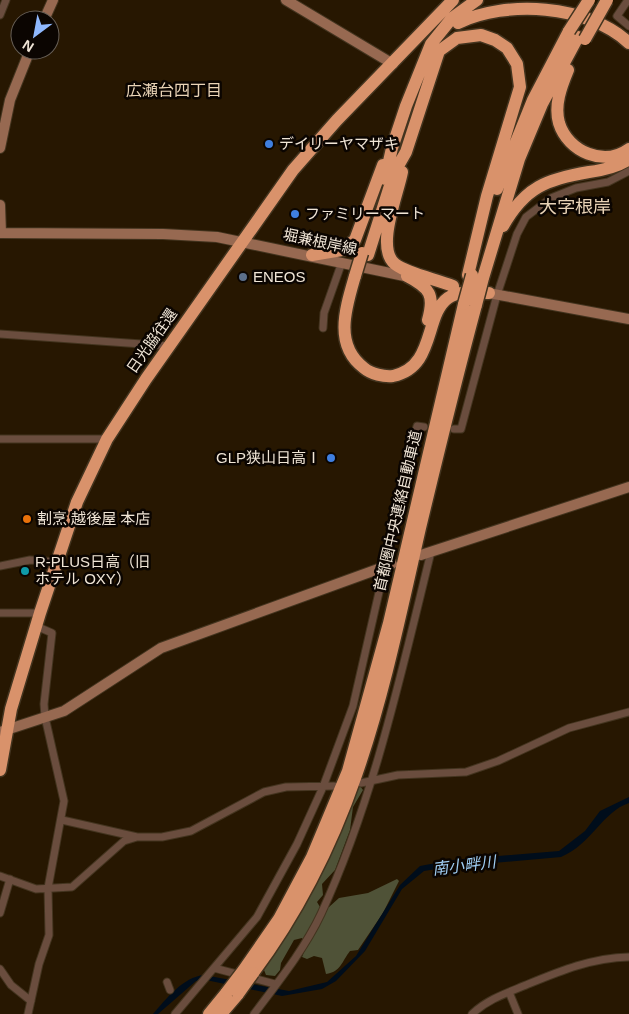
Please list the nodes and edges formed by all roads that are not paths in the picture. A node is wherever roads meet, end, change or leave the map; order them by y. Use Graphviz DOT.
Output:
graph roads {
  1 [pos="6,0"];
  2 [pos="286,0"];
  3 [pos="453,0"];
  4 [pos="477,0"];
  5 [pos="492,0"];
  6 [pos="550,0"];
  7 [pos="589,0"];
  8 [pos="601,0"];
  9 [pos="607,0"];
  10 [pos="628,0"];
  11 [pos="298,2"];
  12 [pos="464,10"];
  13 [pos="0,15"];
  14 [pos="629,26"];
  15 [pos="629,34"];
  16 [pos="577,36"];
  17 [pos="629,43"];
  18 [pos="439,51"];
  19 [pos="26,60"];
  20 [pos="393,64"];
  21 [pos="0,148"];
  22 [pos="392,148"];
  23 [pos="629,149"];
  24 [pos="406,152"];
  25 [pos="629,159"];
  26 [pos="629,171"];
  27 [pos="0,205"];
  28 [pos="1,233"];
  29 [pos="243,241"];
  30 [pos="491,248"];
  31 [pos="365,254"];
  32 [pos="312,255"];
  33 [pos="342,262"];
  34 [pos="407,276"];
  35 [pos="474,276"];
  36 [pos="358,277"];
  37 [pos="453,286"];
  38 [pos="493,294"];
  39 [pos="629,319"];
  40 [pos="324,328"];
  41 [pos="0,334"];
  42 [pos="170,346"];
  43 [pos="424,427"];
  44 [pos="454,429"];
  45 [pos="0,439"];
  46 [pos="107,439"];
  47 [pos="629,486"];
  48 [pos="431,552"];
  49 [pos="420,555"];
  50 [pos="58,562"];
  51 [pos="0,566"];
  52 [pos="387,566"];
  53 [pos="0,613"];
  54 [pos="40,613"];
  55 [pos="36,626"];
  56 [pos="629,712"];
  57 [pos="45,717"];
  58 [pos="4,730"];
  59 [pos="0,770"];
  60 [pos="370,781"];
  61 [pos="361,783"];
  62 [pos="334,786"];
  63 [pos="323,787"];
  64 [pos="62,820"];
  65 [pos="137,837"];
  66 [pos="0,876"];
  67 [pos="10,879"];
  68 [pos="48,888"];
  69 [pos="0,913"];
  70 [pos="629,957"];
  71 [pos="214,968"];
  72 [pos="0,969"];
  73 [pos="167,982"];
  74 [pos="275,984"];
  75 [pos="170,990"];
  76 [pos="509,992"];
  77 [pos="232,993"];
  78 [pos="31,1001"];
  79 [pos="28,1014"];
  80 [pos="175,1014"];
  81 [pos="209,1014"];
  82 [pos="222,1014"];
  83 [pos="254,1014"];
  84 [pos="472,1014"];
  85 [pos="518,1014"];
  1 -- 13 [label="street"];
  2 -- 11 [label="street"];
  3 -- 20 [label="highway, 日光脇往還"];
  4 -- 12 [label="highway"];
  5 -- 12 [label="highway"];
  6 -- 15 [label="highway"];
  7 -- 16 [label="highway, bridge"];
  8 -- 16 [label="highway"];
  9 -- 16 [label="highway, bridge"];
  10 -- 14 [label="street"];
  11 -- 20 [label="street"];
  12 -- 22 [label="highway"];
  16 -- 23 [label="highway"];
  16 -- 30 [label="highway"];
  16 -- 35 [label="highway"];
  17 -- 18 [label="highway"];
  18 -- 24 [label="highway"];
  18 -- 35 [label="highway"];
  19 -- 21 [label="street"];
  20 -- 29 [label="highway, 日光脇往還"];
  22 -- 31 [label="highway"];
  22 -- 32 [label="highway"];
  24 -- 31 [label="highway"];
  24 -- 37 [label="highway"];
  25 -- 30 [label="highway"];
  26 -- 38 [label="street"];
  27 -- 28 [label="street"];
  28 -- 29 [label="street, 堀兼根岸線"];
  29 -- 32 [label="street, 堀兼根岸線"];
  29 -- 42 [label="highway, 日光脇往還"];
  30 -- 35 [label="highway"];
  31 -- 36 [label="highway"];
  32 -- 33 [label="street, 堀兼根岸線"];
  33 -- 34 [label="street, 堀兼根岸線"];
  33 -- 40 [label="street"];
  34 -- 36 [label="highway"];
  34 -- 37 [label="street, 堀兼根岸線"];
  35 -- 77 [label="highway, 首都圏中央連絡自動車道, bridge"];
  36 -- 38 [label="highway"];
  37 -- 38 [label="street, 堀兼根岸線"];
  38 -- 39 [label="street, 堀兼根岸線"];
  38 -- 44 [label="street"];
  41 -- 42 [label="street"];
  42 -- 46 [label="highway, 日光脇往還"];
  43 -- 52 [label="street"];
  45 -- 46 [label="street"];
  46 -- 50 [label="highway, 日光脇往還"];
  47 -- 48 [label="street"];
  48 -- 49 [label="street"];
  48 -- 60 [label="street"];
  50 -- 51 [label="street"];
  50 -- 54 [label="highway, 日光脇往還"];
  52 -- 57 [label="street"];
  52 -- 63 [label="street"];
  53 -- 54 [label="street"];
  54 -- 55 [label="highway, 日光脇往還"];
  55 -- 57 [label="street"];
  55 -- 58 [label="highway, 日光脇往還"];
  56 -- 60 [label="street"];
  57 -- 58 [label="street"];
  57 -- 64 [label="street"];
  58 -- 59 [label="highway, 日光脇往還"];
  60 -- 61 [label="street"];
  60 -- 74 [label="street"];
  62 -- 63 [label="street"];
  63 -- 65 [label="street"];
  63 -- 71 [label="street"];
  64 -- 65 [label="street"];
  64 -- 68 [label="street"];
  65 -- 68 [label="street"];
  66 -- 67 [label="street"];
  67 -- 68 [label="street"];
  67 -- 69 [label="street"];
  68 -- 78 [label="street"];
  70 -- 76 [label="street"];
  71 -- 74 [label="street"];
  71 -- 80 [label="street"];
  72 -- 78 [label="street"];
  73 -- 75 [label="street"];
  74 -- 83 [label="street"];
  76 -- 84 [label="street"];
  76 -- 85 [label="street"];
  77 -- 81 [label="highway, 首都圏中央連絡自動車道"];
  77 -- 82 [label="highway, 首都圏中央連絡自動車道"];
  78 -- 79 [label="street"];
}
